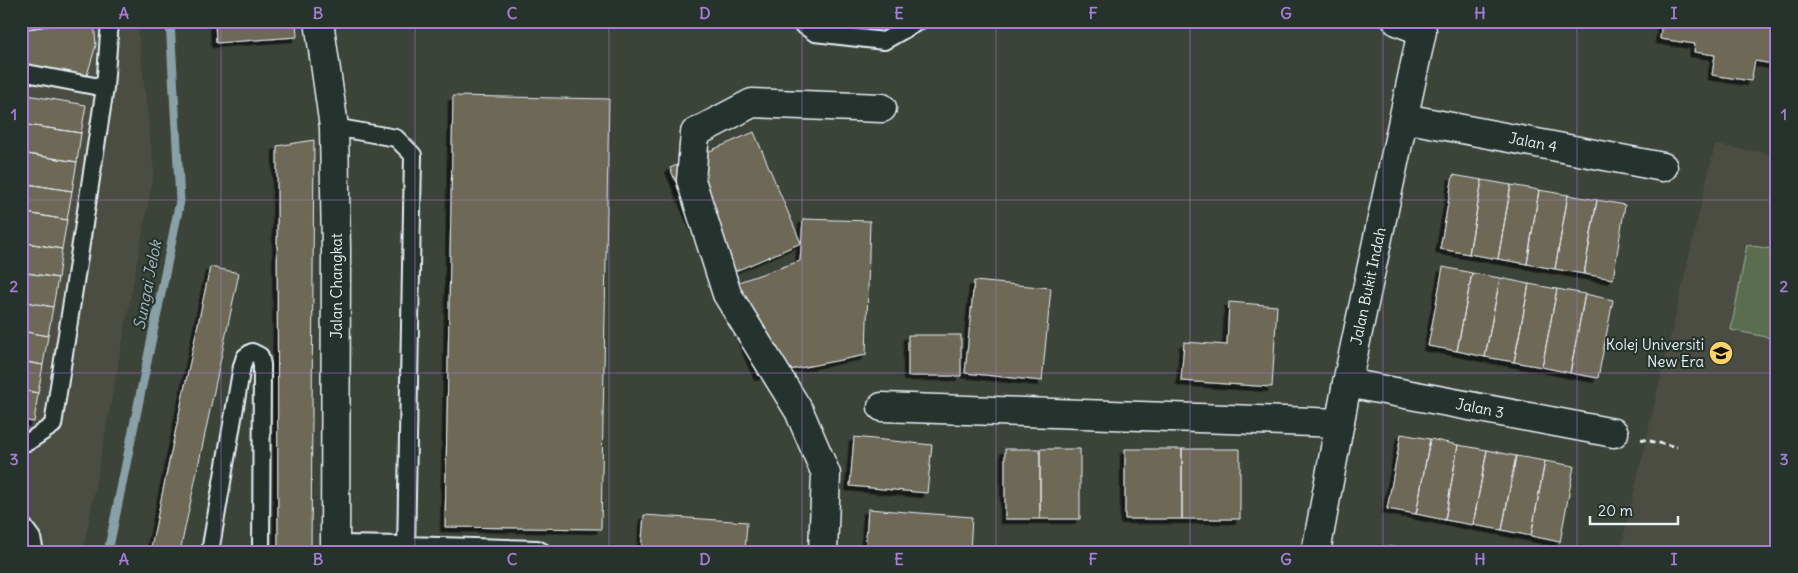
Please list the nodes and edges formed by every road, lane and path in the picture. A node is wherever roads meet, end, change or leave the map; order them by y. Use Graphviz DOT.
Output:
graph roads {
  1 [pos="110,21"];
  2 [pos="319,21"];
  3 [pos="797,21"];
  4 [pos="920,21"];
  5 [pos="1415,25"];
  6 [pos="21,72"];
  7 [pos="105,88"];
  8 [pos="882,108"];
  9 [pos="1404,118"];
  10 [pos="334,127"];
  11 [pos="1663,166"];
  12 [pos="1347,383"];
  13 [pos="882,407"];
  14 [pos="1340,423"];
  15 [pos="1614,433"];
  16 [pos="21,441"];
  17 [pos="1677,447"];
  18 [pos="21,523"];
  19 [pos="335,548"];
  20 [pos="406,548"];
  21 [pos="35,552"];
  22 [pos="210,552"];
  23 [pos="261,552"];
  24 [pos="543,552"];
  25 [pos="823,552"];
  26 [pos="1316,552"];
  1 -- 7 [label="lane"];
  2 -- 10 [label="street, Jalan Changkat"];
  3 -- 4 [label="lane"];
  5 -- 9 [label="street, Jalan Bukit Indah"];
  6 -- 7 [label="lane"];
  7 -- 16 [label="lane"];
  8 -- 25 [label="street"];
  9 -- 11 [label="street, Jalan 4"];
  9 -- 12 [label="street, Jalan Bukit Indah"];
  10 -- 19 [label="street, Jalan Changkat"];
  10 -- 20 [label="lane"];
  12 -- 14 [label="street, Jalan Bukit Indah"];
  12 -- 15 [label="street, Jalan 3"];
  13 -- 14 [label="street"];
  14 -- 26 [label="street, Jalan Bukit Indah"];
  15 -- 17 [label="path"];
  18 -- 21 [label="lane"];
  19 -- 20 [label="lane"];
  20 -- 24 [label="lane"];
  22 -- 23 [label="lane"];
}
